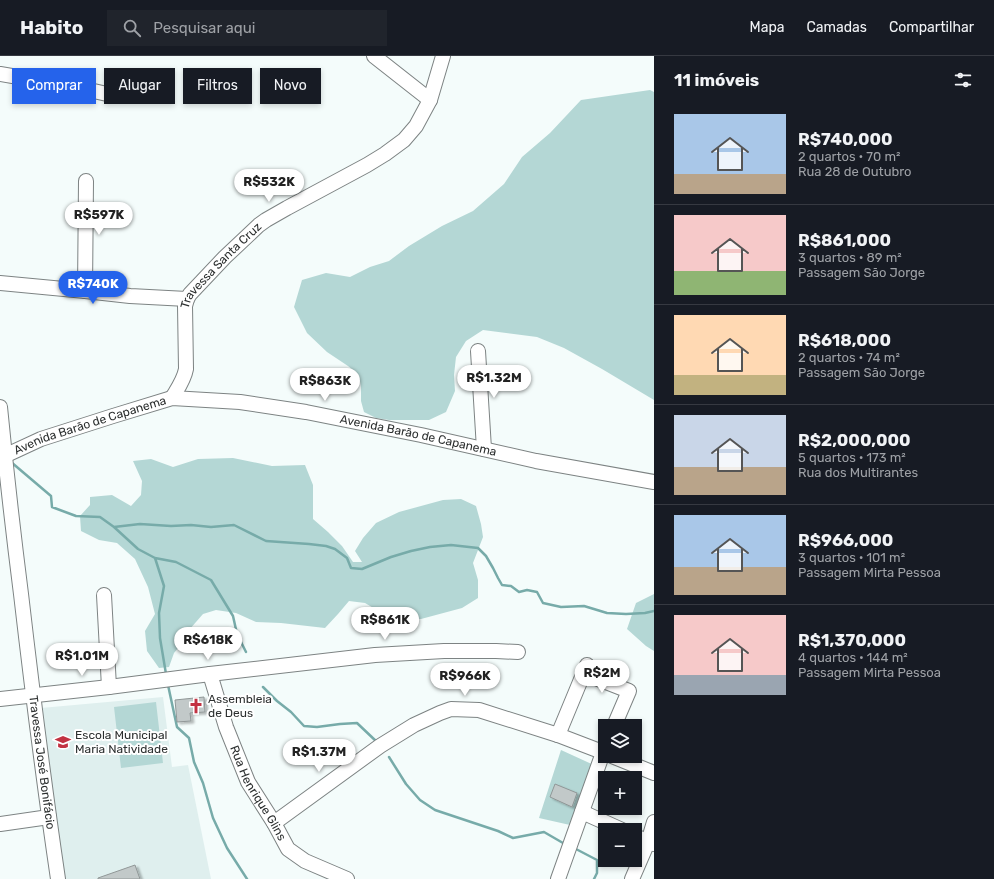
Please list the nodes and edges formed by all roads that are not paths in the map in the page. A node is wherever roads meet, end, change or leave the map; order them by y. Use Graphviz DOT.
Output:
graph roads {
  1 [pos="374,56"];
  2 [pos="443,56"];
  3 [pos="0,74"];
  4 [pos="104,93"];
  5 [pos="430,100"];
  6 [pos="86,181"];
  7 [pos="0,284"];
  8 [pos="85,291"];
  9 [pos="187,299"];
  10 [pos="478,351"];
  11 [pos="172,398"];
  12 [pos="0,407"];
  13 [pos="484,449"];
  14 [pos="2,457"];
  15 [pos="654,482"];
  16 [pos="104,595"];
  17 [pos="518,652"];
  18 [pos="210,674"];
  19 [pos="109,687"];
  20 [pos="33,696"];
  21 [pos="0,699"];
  22 [pos="617,719"];
  23 [pos="558,735"];
  24 [pos="598,749"];
  25 [pos="602,763"];
  26 [pos="631,763"];
  27 [pos="654,773"];
  28 [pos="582,812"];
  29 [pos="49,817"];
  30 [pos="654,822"];
  31 [pos="274,823"];
  32 [pos="606,823"];
  33 [pos="0,824"];
  34 [pos="651,843"];
  35 [pos="561,878"];
  36 [pos="58,879"];
  37 [pos="347,879"];
  38 [pos="632,879"];
  1 -- 5 [label="street"];
  2 -- 5 [label="street, Travessa Santa Cruz"];
  3 -- 4 [label="street"];
  5 -- 9 [label="street, Travessa Santa Cruz"];
  6 -- 8 [label="street"];
  7 -- 8 [label="street"];
  8 -- 9 [label="street"];
  9 -- 11 [label="street, Travessa Santa Cruz"];
  10 -- 13 [label="street"];
  11 -- 13 [label="street, Avenida Barão de Capanema"];
  11 -- 14 [label="street, Avenida Barão de Capanema"];
  12 -- 14 [label="street, Travessa José Bonifácio"];
  13 -- 15 [label="street, Avenida Barão de Capanema"];
  14 -- 20 [label="street, Travessa José Bonifácio"];
  16 -- 19 [label="street"];
  17 -- 18 [label="street"];
  18 -- 19 [label="street"];
  18 -- 31 [label="street, Rua Henrique Glins"];
  19 -- 20 [label="street"];
  20 -- 21 [label="street"];
  20 -- 29 [label="street, Travessa José Bonifácio"];
  22 -- 23 [label="street"];
  23 -- 24 [label="street"];
  23 -- 31 [label="street"];
  25 -- 28 [label="street"];
  26 -- 27 [label="street"];
  28 -- 32 [label="street"];
  28 -- 35 [label="street"];
  29 -- 33 [label="street"];
  29 -- 36 [label="street, Travessa José Bonifácio"];
  30 -- 34 [label="street"];
  31 -- 37 [label="street, Rua Henrique Glins"];
  34 -- 38 [label="street"];
}
